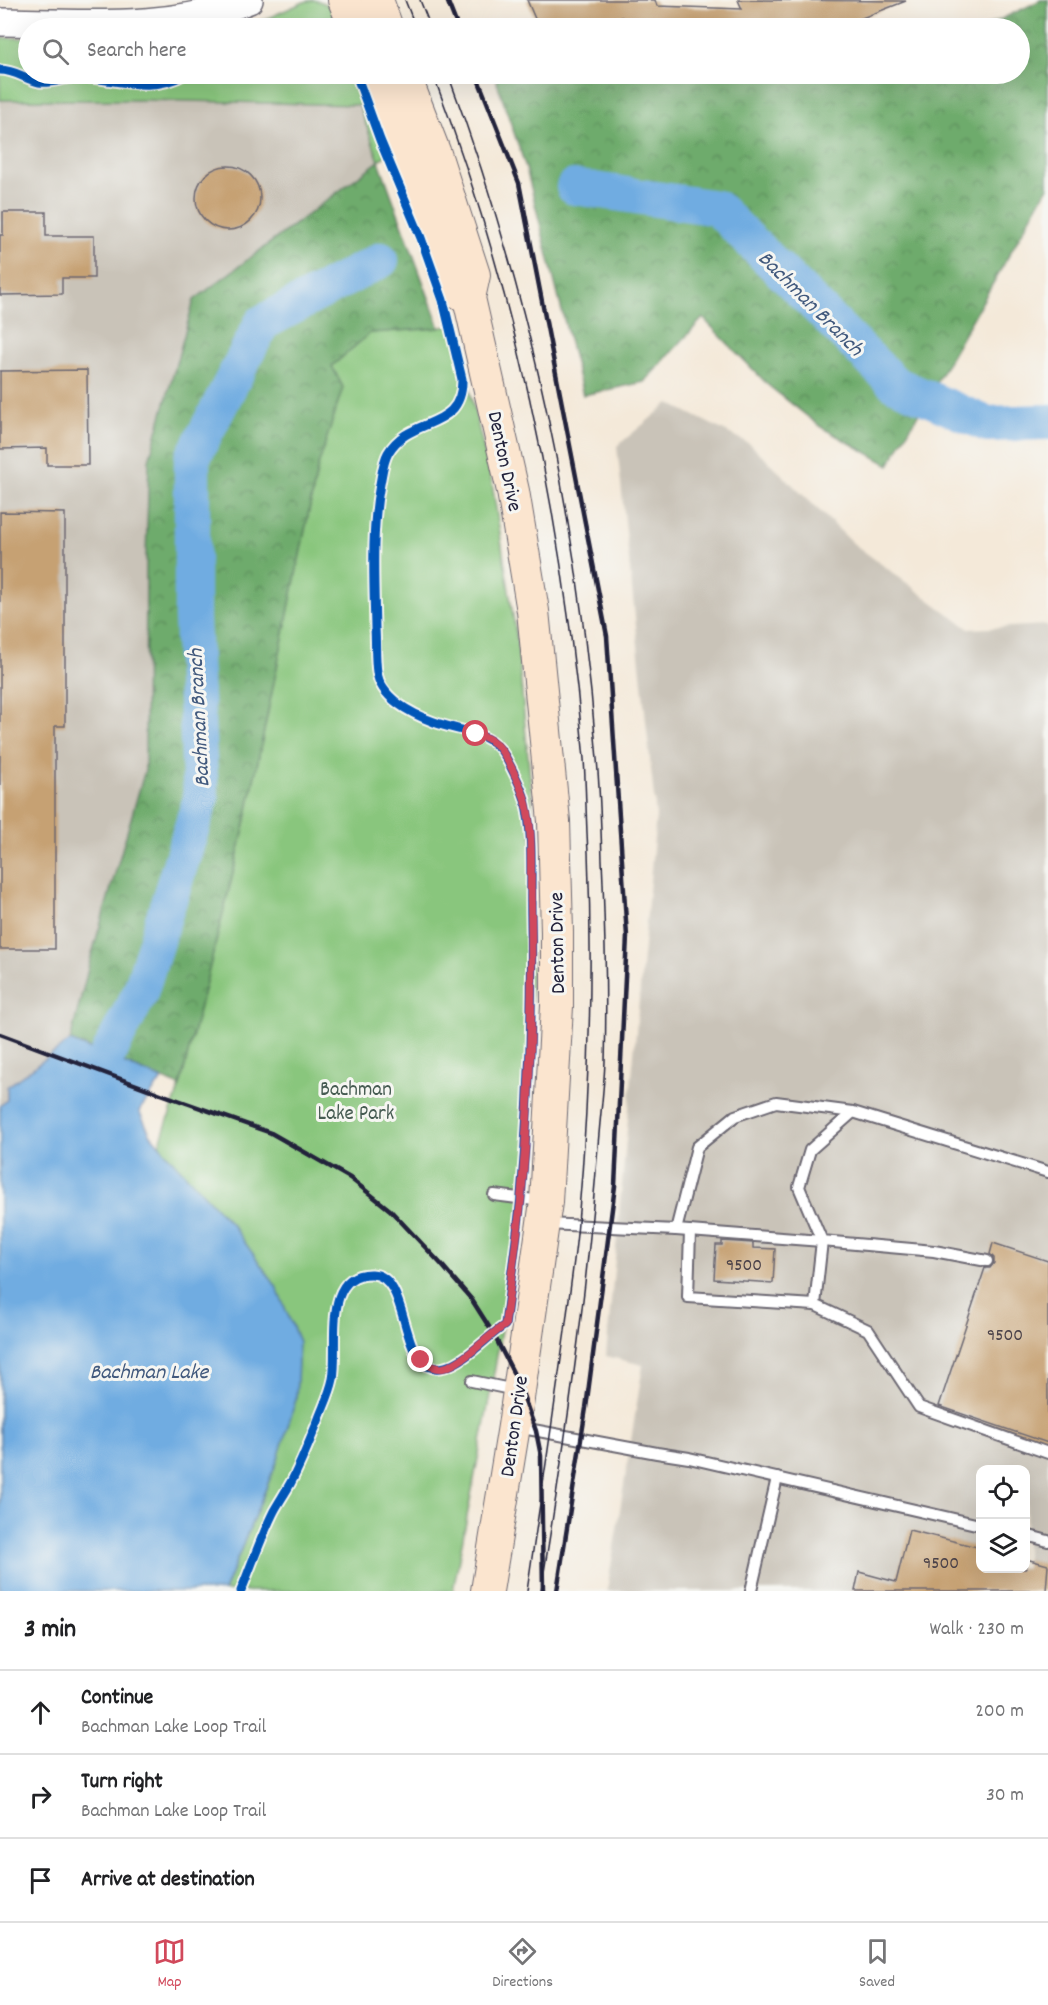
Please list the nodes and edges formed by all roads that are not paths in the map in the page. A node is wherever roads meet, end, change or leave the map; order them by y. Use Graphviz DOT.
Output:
graph roads {
  1 [pos="249,0"];
  2 [pos="344,0"];
  3 [pos="377,0"];
  4 [pos="183,18"];
  5 [pos="351,18"];
  6 [pos="383,18"];
  7 [pos="0,22"];
  8 [pos="18,22"];
  9 [pos="378,84"];
  10 [pos="406,84"];
  11 [pos="421,159"];
  12 [pos="853,1112"];
  13 [pos="1048,1172"];
  14 [pos="494,1195"];
  15 [pos="544,1213"];
  16 [pos="676,1230"];
  17 [pos="690,1231"];
  18 [pos="822,1241"];
  19 [pos="987,1261"];
  20 [pos="815,1305"];
  21 [pos="472,1381"];
  22 [pos="518,1390"];
  23 [pos="514,1426"];
  24 [pos="1048,1453"];
  25 [pos="777,1478"];
  26 [pos="976,1524"];
  27 [pos="1030,1536"];
  28 [pos="1048,1541"];
  29 [pos="487,1591"];
  30 [pos="751,1591"];
  1 -- 4 [label="street"];
  2 -- 5 [label="main road"];
  3 -- 6 [label="main road"];
  7 -- 8 [label="street"];
  9 -- 11 [label="main road, Denton Drive"];
  10 -- 11 [label="main road, Denton Drive"];
  11 -- 15 [label="main road, Denton Drive"];
  12 -- 13 [label="lane"];
  12 -- 16 [label="lane"];
  12 -- 18 [label="lane"];
  14 -- 15 [label="lane"];
  15 -- 16 [label="lane"];
  15 -- 22 [label="main road, Denton Drive"];
  16 -- 17 [label="lane"];
  17 -- 18 [label="lane"];
  17 -- 20 [label="lane"];
  18 -- 19 [label="lane"];
  18 -- 20 [label="lane"];
  20 -- 24 [label="lane"];
  21 -- 22 [label="lane"];
  22 -- 23 [label="main road, Denton Drive"];
  23 -- 25 [label="lane"];
  23 -- 29 [label="main road, Denton Drive"];
  25 -- 26 [label="lane"];
  25 -- 30 [label="lane"];
  27 -- 28 [label="lane"];
}
